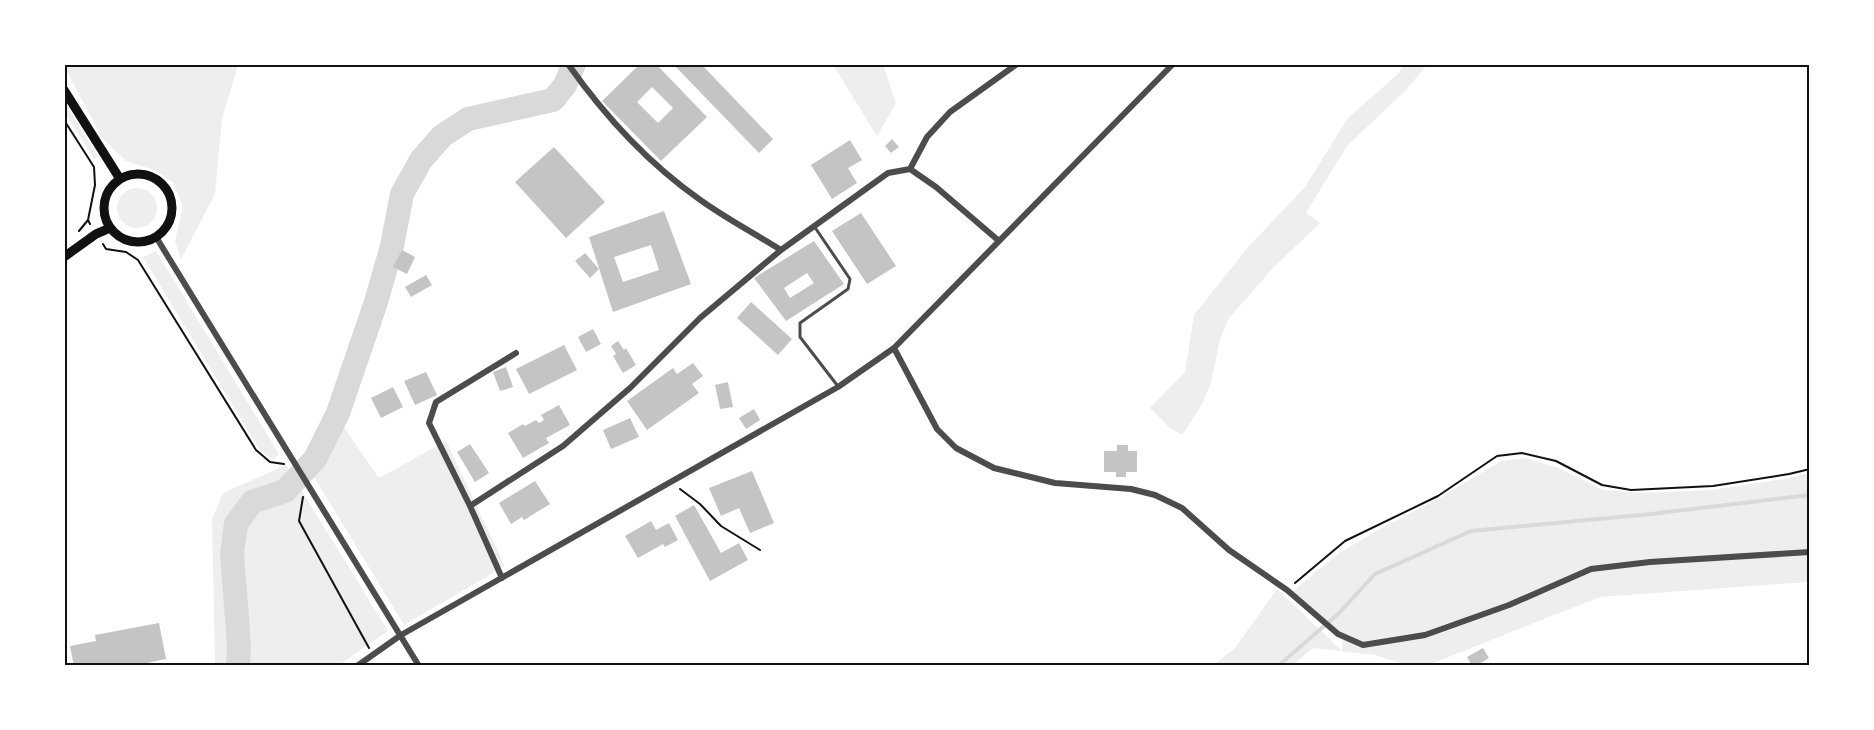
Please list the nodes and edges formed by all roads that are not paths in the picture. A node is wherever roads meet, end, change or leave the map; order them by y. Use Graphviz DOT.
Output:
graph roads {
  1 [pos="568,64"];
  2 [pos="1017,64"];
  3 [pos="1173,64"];
  4 [pos="64,90"];
  5 [pos="910,169"];
  6 [pos="120,179"];
  7 [pos="814,226"];
  8 [pos="110,228"];
  9 [pos="156,237"];
  10 [pos="999,241"];
  11 [pos="781,250"];
  12 [pos="64,257"];
  13 [pos="894,348"];
  14 [pos="516,353"];
  15 [pos="838,387"];
  16 [pos="470,506"];
  17 [pos="1809,552"];
  18 [pos="502,578"];
  19 [pos="401,635"];
  20 [pos="357,666"];
  21 [pos="419,666"];
  1 -- 11 [label="street"];
  2 -- 5 [label="street"];
  3 -- 10 [label="street"];
  4 -- 6 [label="main road"];
  5 -- 7 [label="street"];
  5 -- 10 [label="street"];
  6 -- 8 [label="main road"];
  6 -- 9 [label="main road"];
  7 -- 11 [label="street"];
  7 -- 15 [label="lane"];
  8 -- 9 [label="main road"];
  8 -- 12 [label="main road"];
  9 -- 19 [label="street"];
  10 -- 13 [label="street"];
  11 -- 16 [label="street"];
  13 -- 15 [label="street"];
  13 -- 17 [label="street"];
  14 -- 16 [label="street"];
  15 -- 18 [label="street"];
  16 -- 18 [label="street"];
  18 -- 19 [label="street"];
  19 -- 20 [label="street"];
  19 -- 21 [label="street"];
}
